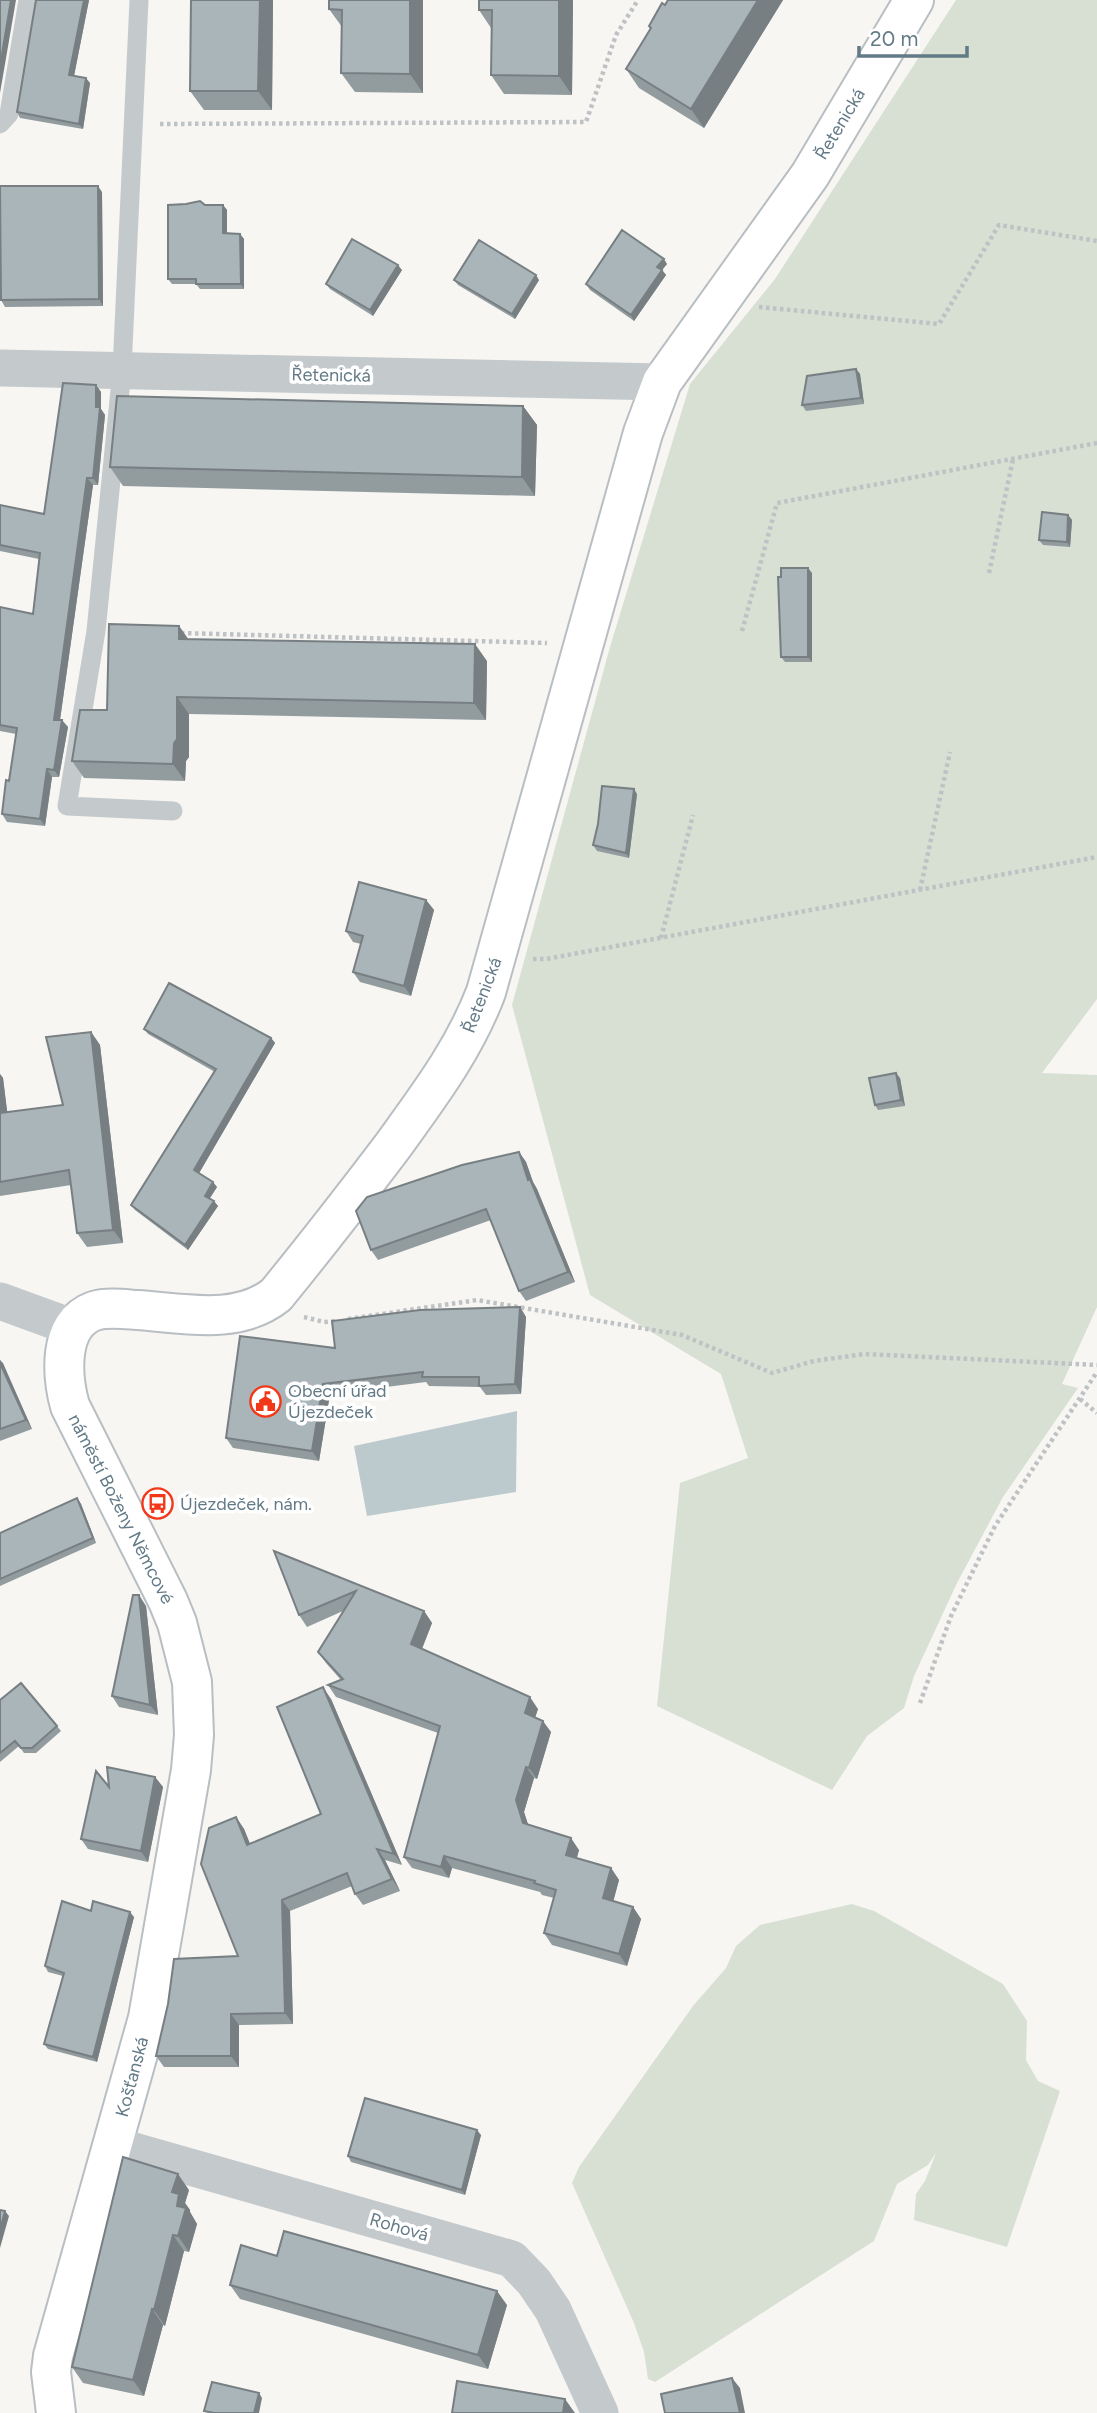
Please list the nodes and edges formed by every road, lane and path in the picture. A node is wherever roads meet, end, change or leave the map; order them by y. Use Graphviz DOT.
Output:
graph roads {
  1 [pos="28,0"];
  2 [pos="139,0"];
  3 [pos="638,0"];
  4 [pos="914,0"];
  5 [pos="0,124"];
  6 [pos="135,124"];
  7 [pos="1097,241"];
  8 [pos="717,304"];
  9 [pos="0,368"];
  10 [pos="122,370"];
  11 [pos="662,382"];
  12 [pos="1097,443"];
  13 [pos="1013,459"];
  14 [pos="989,573"];
  15 [pos="741,631"];
  16 [pos="180,633"];
  17 [pos="583,644"];
  18 [pos="950,752"];
  19 [pos="173,811"];
  20 [pos="692,815"];
  21 [pos="1097,857"];
  22 [pos="920,890"];
  23 [pos="661,938"];
  24 [pos="497,956"];
  25 [pos="276,1295"];
  26 [pos="0,1301"];
  27 [pos="74,1328"];
  28 [pos="1097,1365"];
  29 [pos="1097,1372"];
  30 [pos="1080,1399"];
  31 [pos="1097,1413"];
  32 [pos="920,1703"];
  33 [pos="194,1735"];
  34 [pos="113,2145"];
  35 [pos="56,2413"];
  36 [pos="600,2413"];
  1 -- 5 [label="lane"];
  2 -- 6 [label="lane"];
  3 -- 6 [label="path"];
  4 -- 8 [label="street, Řetenická"];
  6 -- 10 [label="lane"];
  7 -- 8 [label="path"];
  8 -- 11 [label="street, Řetenická"];
  9 -- 10 [label="street, Řetenická"];
  10 -- 11 [label="street, Řetenická"];
  10 -- 19 [label="lane"];
  11 -- 17 [label="street, Řetenická"];
  12 -- 13 [label="path"];
  13 -- 14 [label="path"];
  13 -- 15 [label="path"];
  16 -- 17 [label="path"];
  17 -- 24 [label="street, Řetenická"];
  18 -- 22 [label="path"];
  20 -- 23 [label="path"];
  21 -- 22 [label="path"];
  22 -- 23 [label="path"];
  23 -- 24 [label="path"];
  24 -- 25 [label="street, Řetenická"];
  25 -- 27 [label="street"];
  25 -- 28 [label="path"];
  26 -- 27 [label="street"];
  27 -- 33 [label="street, náměstí Boženy Němcové"];
  29 -- 30 [label="path"];
  30 -- 31 [label="path"];
  30 -- 32 [label="path"];
  33 -- 34 [label="street, Košťanská"];
  34 -- 35 [label="street, Košťanská"];
  34 -- 36 [label="street, Rohová"];
}
